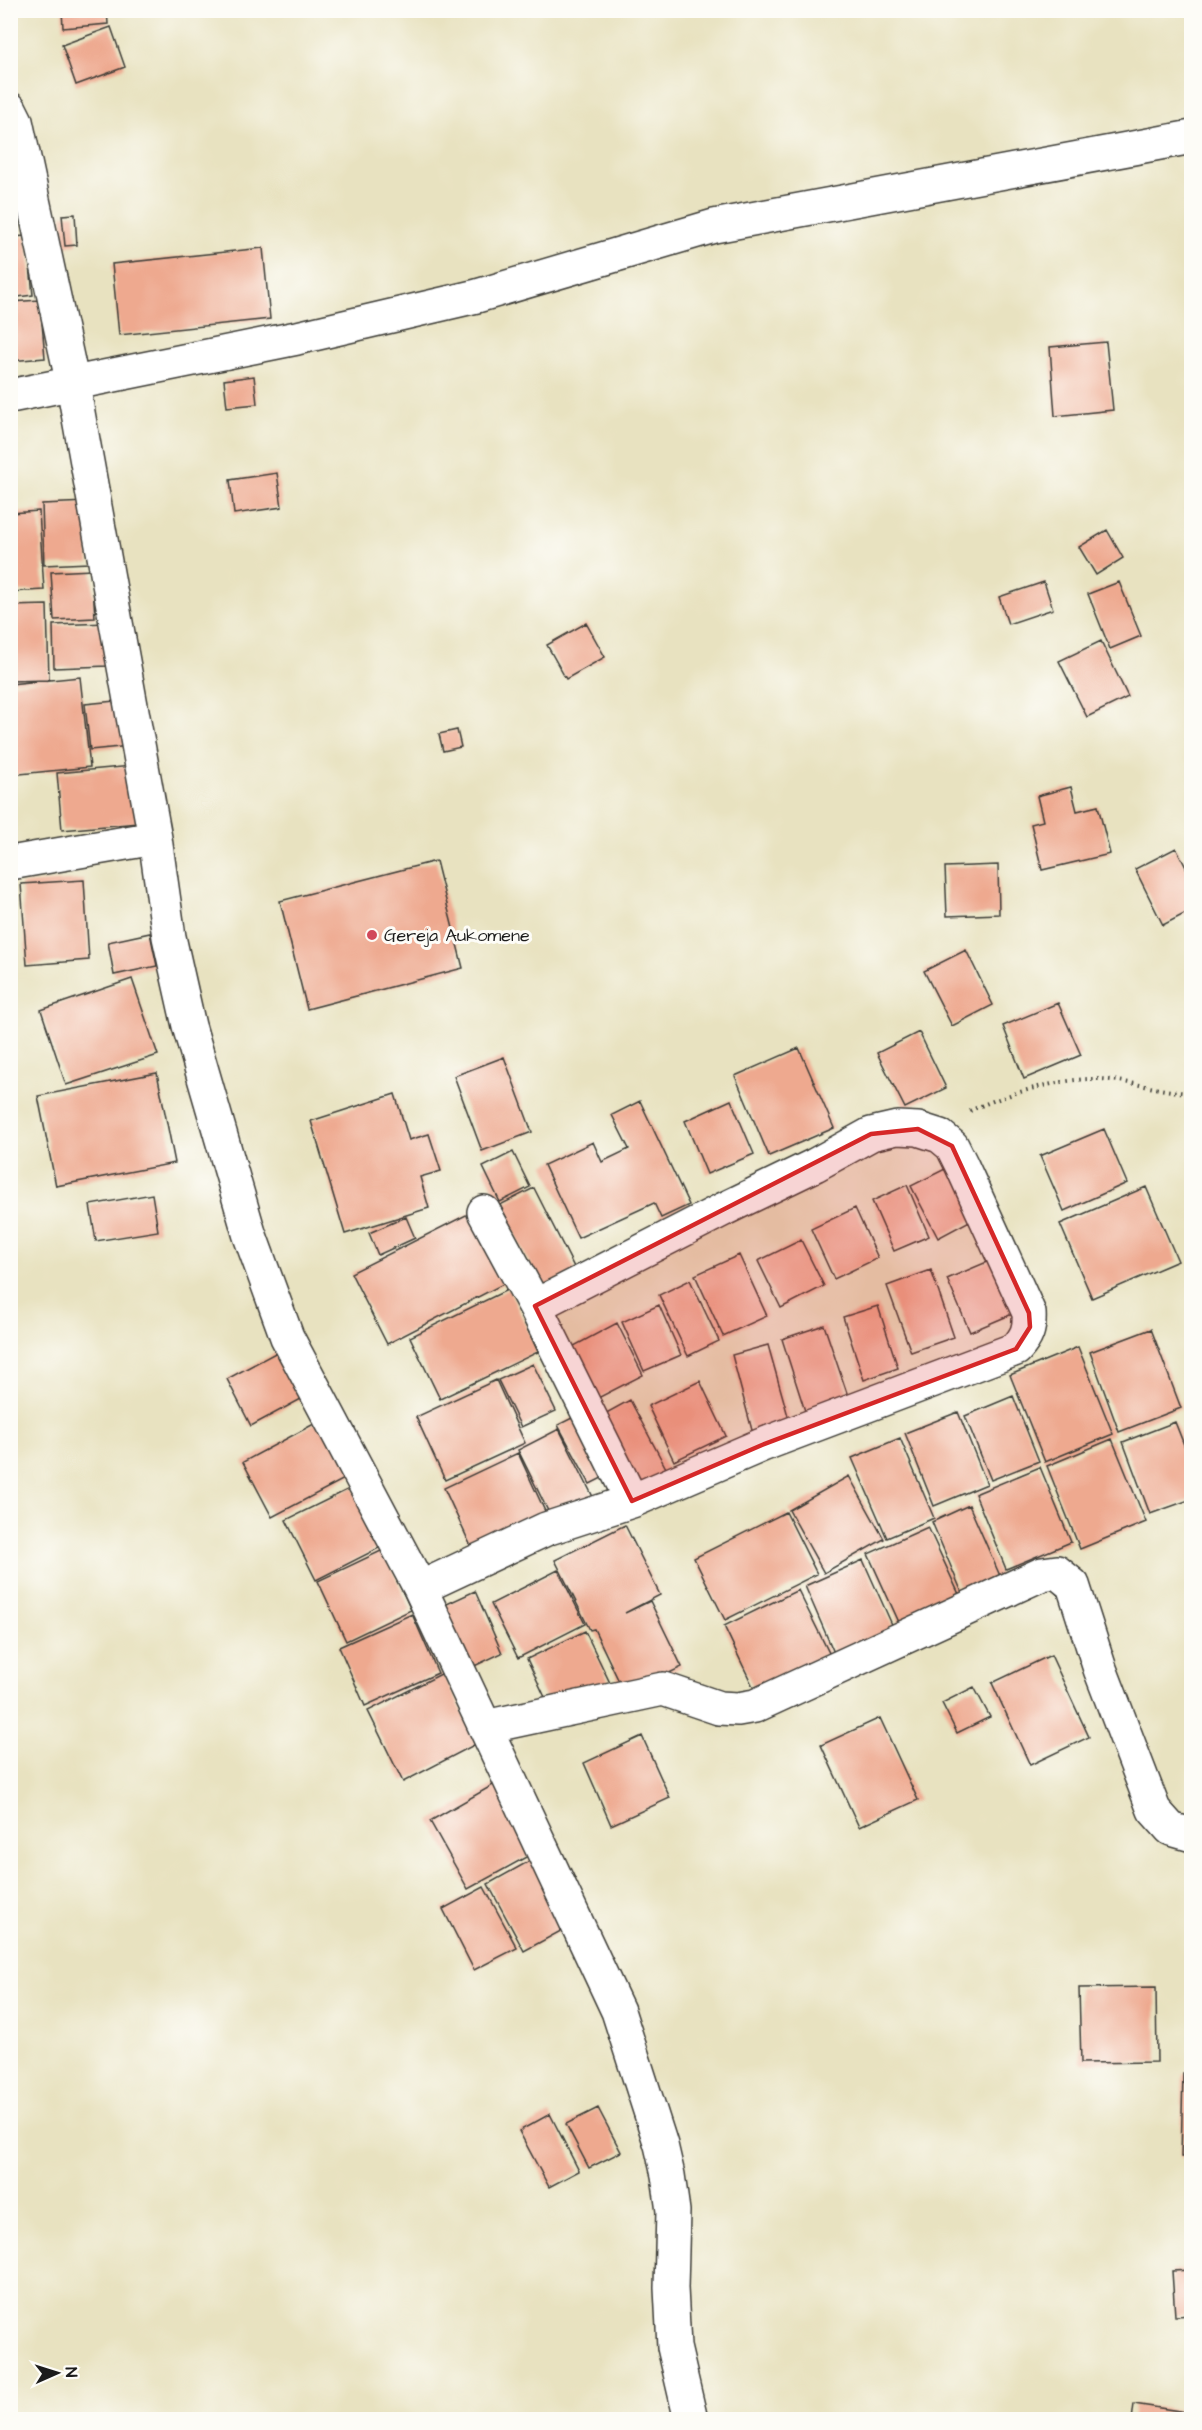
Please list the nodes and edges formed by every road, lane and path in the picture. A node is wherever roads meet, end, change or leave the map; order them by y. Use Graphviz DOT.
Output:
graph roads {
  1 [pos="10,109"];
  2 [pos="1191,137"];
  3 [pos="73,385"];
  4 [pos="10,396"];
  5 [pos="155,838"];
  6 [pos="10,863"];
  7 [pos="1191,1093"];
  8 [pos="940,1136"];
  9 [pos="484,1212"];
  10 [pos="534,1306"];
  11 [pos="632,1501"];
  12 [pos="420,1588"];
  13 [pos="485,1727"];
  14 [pos="1191,1835"];
  15 [pos="692,2420"];
  1 -- 3 [label="street"];
  2 -- 3 [label="street"];
  3 -- 4 [label="street"];
  3 -- 5 [label="street"];
  5 -- 6 [label="street"];
  5 -- 12 [label="street"];
  7 -- 8 [label="path"];
  8 -- 10 [label="street"];
  8 -- 11 [label="street"];
  9 -- 10 [label="street"];
  10 -- 11 [label="street"];
  11 -- 12 [label="street"];
  12 -- 13 [label="street"];
  13 -- 14 [label="street"];
  13 -- 15 [label="street"];
}
